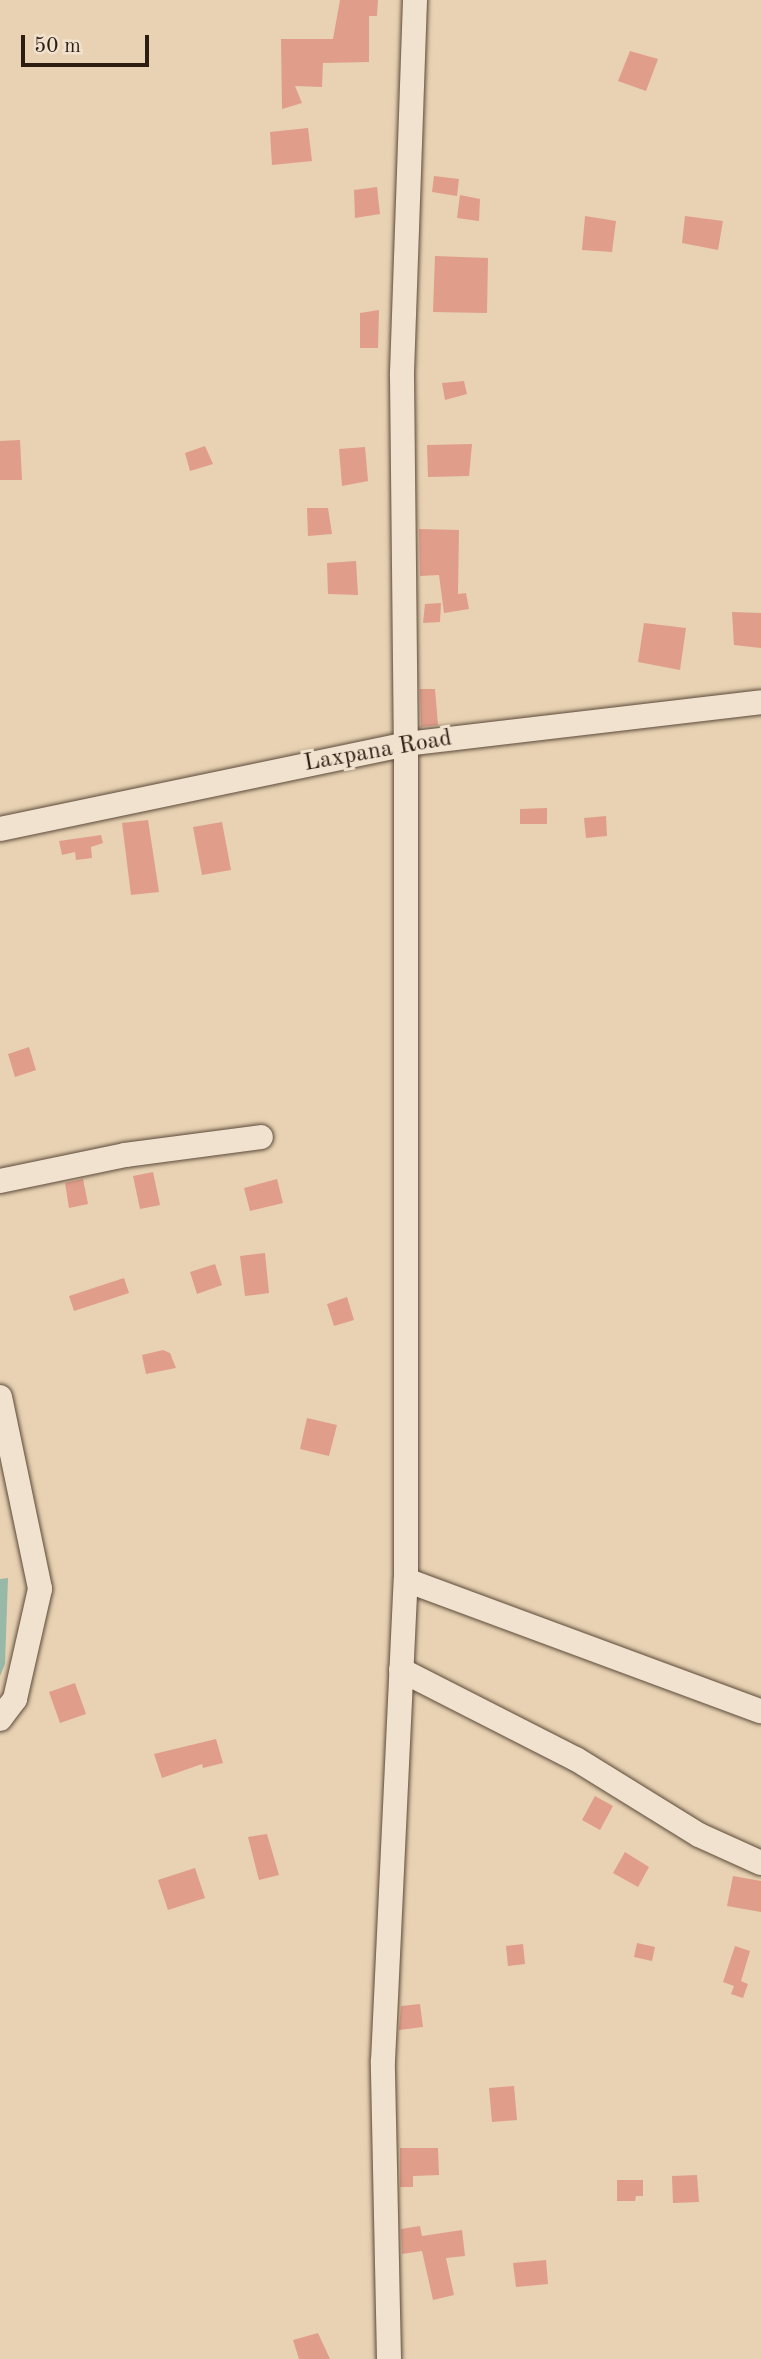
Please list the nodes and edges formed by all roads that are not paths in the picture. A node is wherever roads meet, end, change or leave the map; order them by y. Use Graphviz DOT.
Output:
graph roads {
  1 [pos="415,0"];
  2 [pos="761,702"];
  3 [pos="407,744"];
  4 [pos="0,829"];
  5 [pos="261,1137"];
  6 [pos="0,1181"];
  7 [pos="0,1397"];
  8 [pos="406,1580"];
  9 [pos="401,1670"];
  10 [pos="761,1712"];
  11 [pos="0,1718"];
  12 [pos="761,1863"];
  13 [pos="389,2359"];
  1 -- 3 [label="street"];
  2 -- 3 [label="street, Laxpana Road"];
  3 -- 4 [label="street, Laxpana Road"];
  3 -- 8 [label="street"];
  5 -- 6 [label="street"];
  7 -- 11 [label="street"];
  8 -- 9 [label="street"];
  8 -- 10 [label="street"];
  9 -- 12 [label="street"];
  9 -- 13 [label="street"];
}
